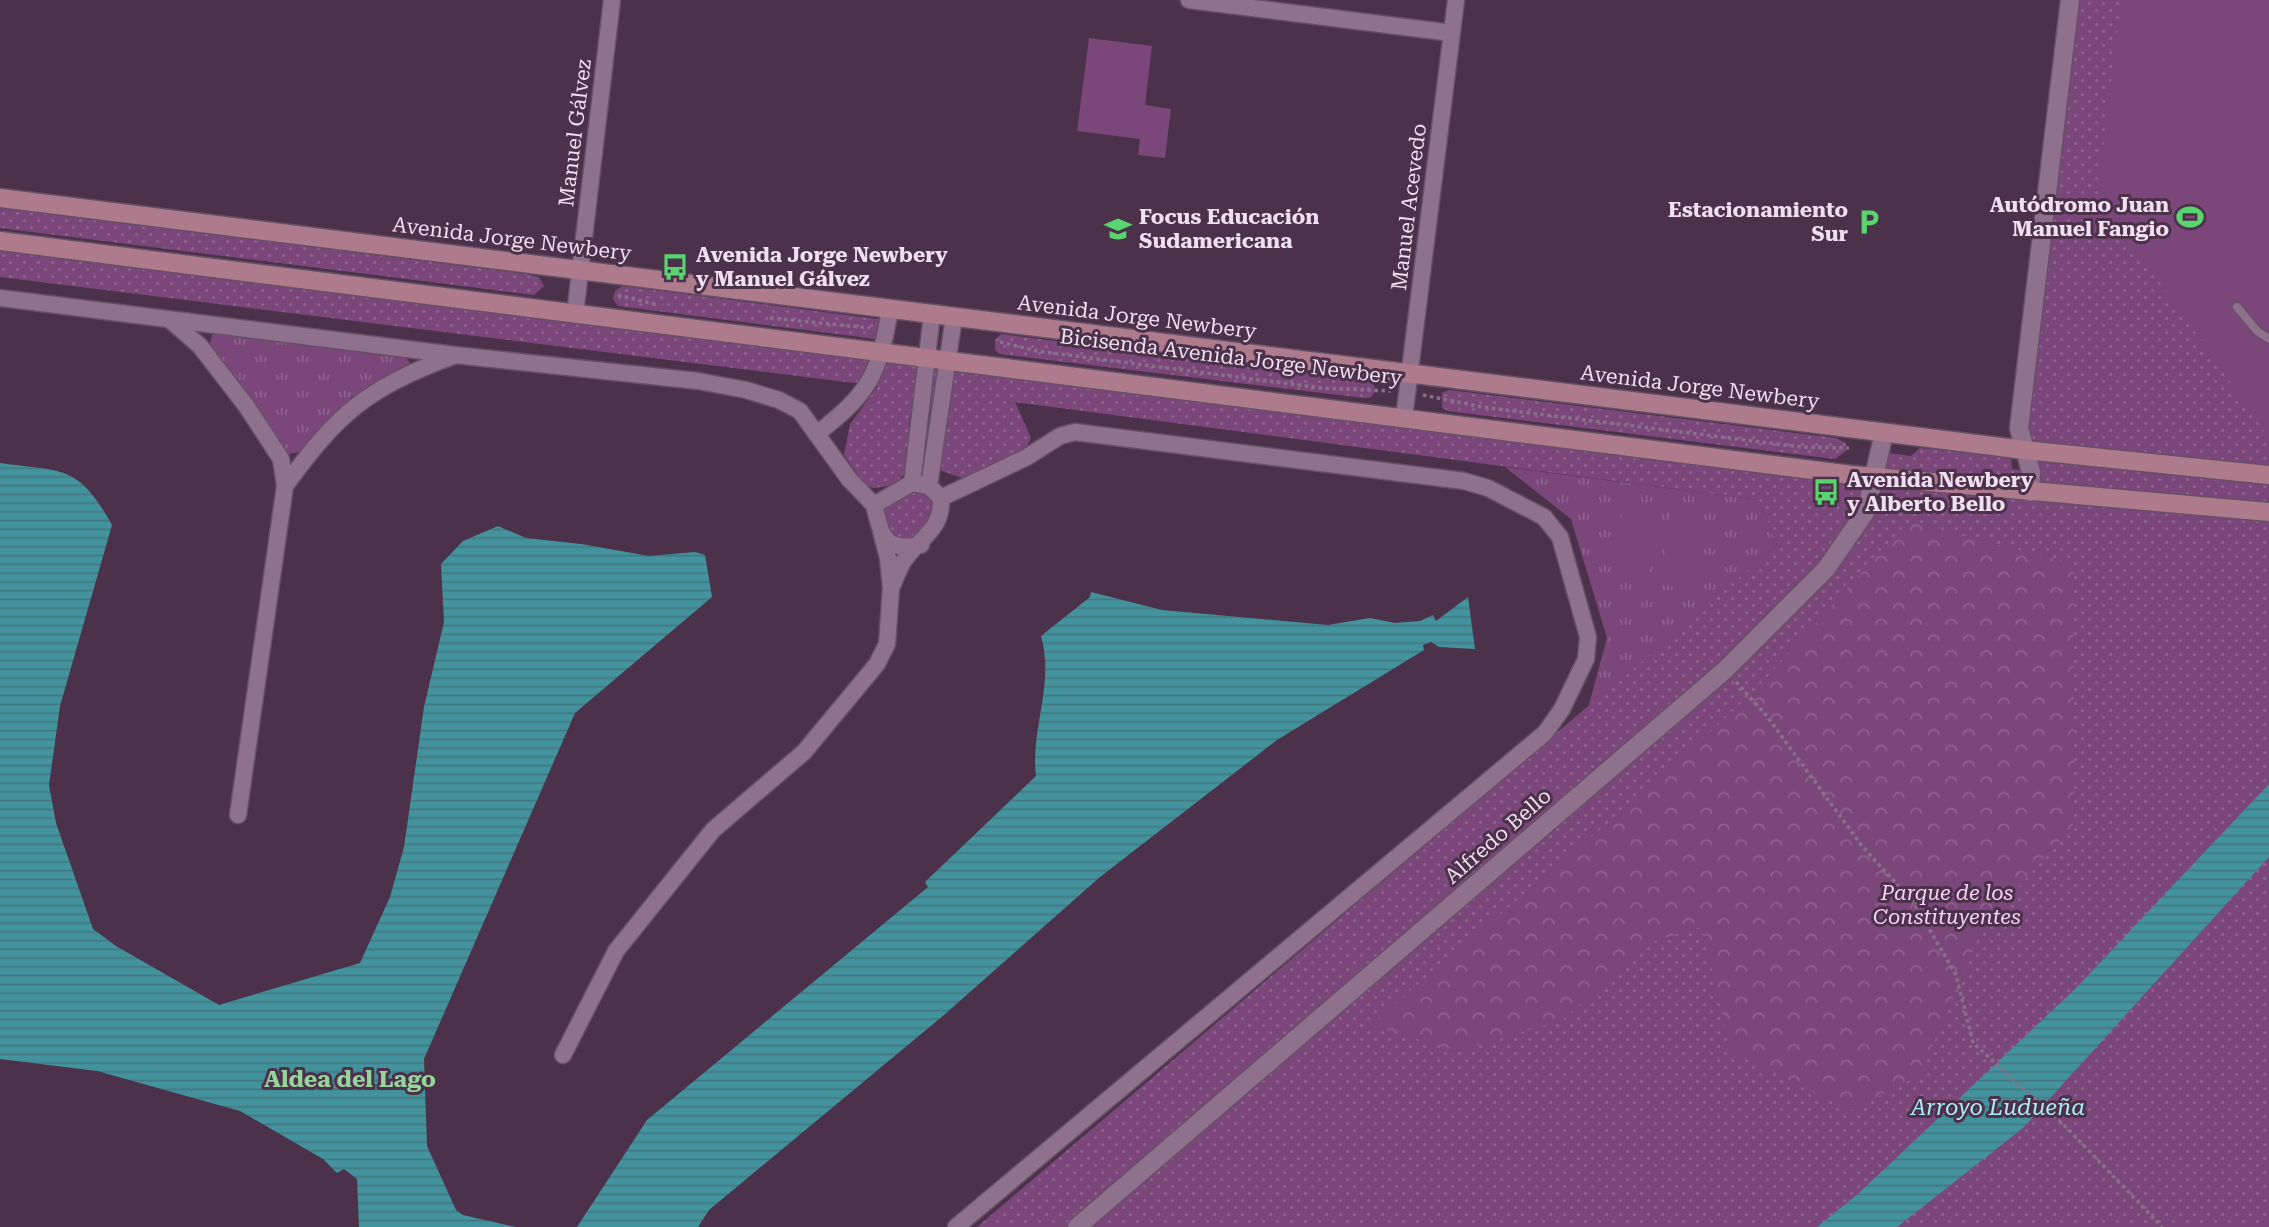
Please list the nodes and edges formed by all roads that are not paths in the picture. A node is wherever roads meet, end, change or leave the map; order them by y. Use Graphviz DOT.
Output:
graph roads {
  1 [pos="612,0"];
  2 [pos="1189,0"];
  3 [pos="1456,0"];
  4 [pos="2070,0"];
  5 [pos="1452,33"];
  6 [pos="0,198"];
  7 [pos="0,241"];
  8 [pos="580,271"];
  9 [pos="0,298"];
  10 [pos="2237,307"];
  11 [pos="890,309"];
  12 [pos="575,314"];
  13 [pos="932,314"];
  14 [pos="954,317"];
  15 [pos="169,319"];
  16 [pos="2269,338"];
  17 [pos="883,352"];
  18 [pos="455,355"];
  19 [pos="926,358"];
  20 [pos="947,360"];
  21 [pos="1410,374"];
  22 [pos="1404,418"];
  23 [pos="818,433"];
  24 [pos="1884,433"];
  25 [pos="2025,450"];
  26 [pos="2269,475"];
  27 [pos="1875,478"];
  28 [pos="912,483"];
  29 [pos="285,486"];
  30 [pos="929,486"];
  31 [pos="2030,492"];
  32 [pos="942,498"];
  33 [pos="874,505"];
  34 [pos="2269,512"];
  35 [pos="881,531"];
  36 [pos="921,545"];
  37 [pos="891,588"];
  38 [pos="238,815"];
  39 [pos="563,1055"];
  40 [pos="956,1227"];
  41 [pos="1077,1227"];
  1 -- 8 [label="street, Manuel Gálvez"];
  2 -- 5 [label="street"];
  3 -- 5 [label="street, Manuel Acevedo"];
  4 -- 25 [label="street"];
  5 -- 21 [label="street, Manuel Acevedo"];
  6 -- 8 [label="main road, Avenida Jorge Newbery"];
  7 -- 12 [label="main road"];
  8 -- 11 [label="main road, Avenida Jorge Newbery"];
  8 -- 12 [label="street, Manuel Gálvez"];
  9 -- 15 [label="street"];
  10 -- 16 [label="lane"];
  11 -- 13 [label="main road, Avenida Jorge Newbery"];
  11 -- 17 [label="street"];
  12 -- 17 [label="main road"];
  13 -- 14 [label="main road, Avenida Jorge Newbery"];
  13 -- 19 [label="street"];
  14 -- 20 [label="street"];
  14 -- 21 [label="main road, Avenida Jorge Newbery"];
  15 -- 18 [label="street"];
  15 -- 29 [label="street"];
  17 -- 19 [label="main road"];
  17 -- 23 [label="street"];
  18 -- 23 [label="street"];
  18 -- 29 [label="street"];
  19 -- 20 [label="main road"];
  19 -- 28 [label="street"];
  20 -- 22 [label="main road"];
  20 -- 30 [label="street"];
  21 -- 22 [label="street, Manuel Acevedo"];
  21 -- 24 [label="main road, Avenida Jorge Newbery"];
  22 -- 27 [label="main road"];
  23 -- 33 [label="street"];
  24 -- 25 [label="main road, Avenida Jorge Newbery"];
  24 -- 27 [label="street, Alfredo Bello"];
  25 -- 26 [label="main road, Avenida Jorge Newbery"];
  25 -- 31 [label="street"];
  27 -- 31 [label="main road"];
  27 -- 41 [label="street, Alfredo Bello"];
  28 -- 30 [label="street"];
  28 -- 33 [label="street"];
  29 -- 38 [label="street"];
  30 -- 32 [label="street"];
  31 -- 34 [label="main road"];
  32 -- 36 [label="street"];
  32 -- 40 [label="street"];
  33 -- 35 [label="street"];
  35 -- 36 [label="street"];
  35 -- 37 [label="street"];
  36 -- 37 [label="street"];
  37 -- 39 [label="street"];
}
